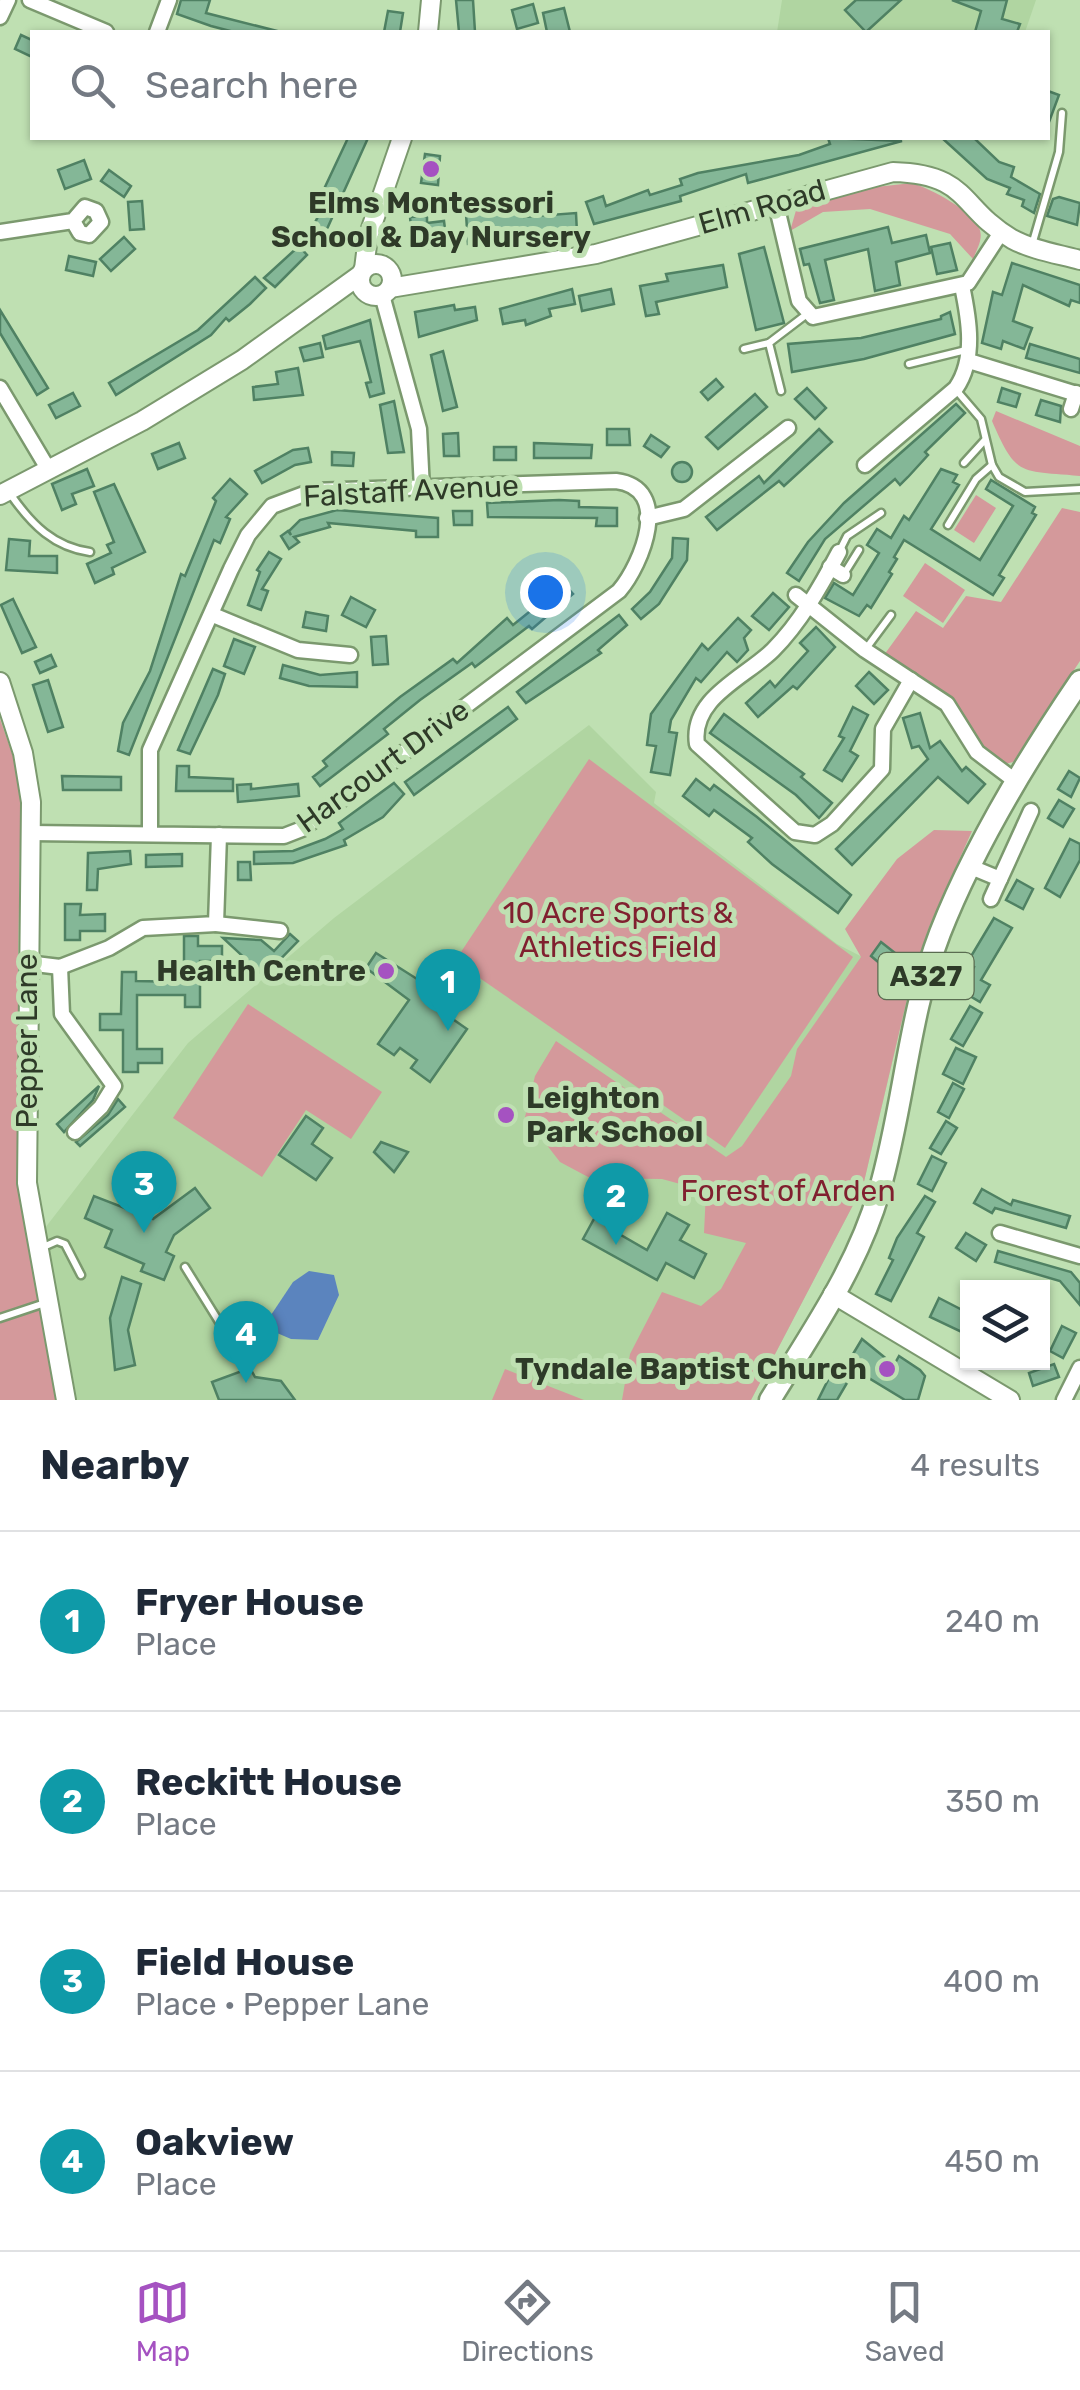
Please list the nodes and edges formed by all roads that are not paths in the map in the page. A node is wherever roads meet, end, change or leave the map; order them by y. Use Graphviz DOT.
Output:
graph roads {
  1 [pos="8,0"];
  2 [pos="30,0"];
  3 [pos="170,0"];
  4 [pos="431,0"];
  5 [pos="0,17"];
  6 [pos="101,30"];
  7 [pos="158,30"];
  8 [pos="428,30"];
  9 [pos="1062,114"];
  10 [pos="401,140"];
  11 [pos="776,204"];
  12 [pos="73,221"];
  13 [pos="1002,231"];
  14 [pos="0,232"];
  15 [pos="1032,246"];
  16 [pos="1080,260"];
  17 [pos="376,280"];
  18 [pos="962,286"];
  19 [pos="808,314"];
  20 [pos="769,344"];
  21 [pos="744,348"];
  22 [pos="968,355"];
  23 [pos="908,364"];
  24 [pos="0,388"];
  25 [pos="956,388"];
  26 [pos="781,391"];
  27 [pos="1078,394"];
  28 [pos="1071,409"];
  29 [pos="788,428"];
  30 [pos="984,441"];
  31 [pos="964,463"];
  32 [pos="992,465"];
  33 [pos="866,466"];
  34 [pos="48,467"];
  35 [pos="422,489"];
  36 [pos="1080,489"];
  37 [pos="4,492"];
  38 [pos="881,513"];
  39 [pos="648,518"];
  40 [pos="948,525"];
  41 [pos="859,550"];
  42 [pos="90,552"];
  43 [pos="838,552"];
  44 [pos="837,571"];
  45 [pos="802,599"];
  46 [pos="212,615"];
  47 [pos="892,615"];
  48 [pos="342,649"];
  49 [pos="866,650"];
  50 [pos="911,680"];
  51 [pos="0,682"];
  52 [pos="1080,682"];
  53 [pos="1018,783"];
  54 [pos="1031,811"];
  55 [pos="30,832"];
  56 [pos="150,834"];
  57 [pos="220,835"];
  58 [pos="971,867"];
  59 [pos="1000,879"];
  60 [pos="991,899"];
  61 [pos="216,924"];
  62 [pos="280,931"];
  63 [pos="27,963"];
  64 [pos="60,967"];
  65 [pos="75,1132"];
  66 [pos="1000,1232"];
  67 [pos="37,1253"];
  68 [pos="1080,1256"];
  69 [pos="185,1267"];
  70 [pos="82,1274"];
  71 [pos="834,1294"];
  72 [pos="49,1302"];
  73 [pos="0,1318"];
  74 [pos="221,1325"];
  75 [pos="1080,1368"];
  76 [pos="66,1400"];
  77 [pos="770,1400"];
  78 [pos="1010,1400"];
  79 [pos="1064,1400"];
  1 -- 5 [label="street"];
  2 -- 6 [label="street"];
  3 -- 7 [label="street"];
  4 -- 8 [label="main road"];
  9 -- 15 [label="lane"];
  10 -- 17 [label="main road"];
  11 -- 13 [label="main road, Elm Road"];
  11 -- 17 [label="main road, Elm Road"];
  11 -- 19 [label="street"];
  12 -- 14 [label="street"];
  13 -- 15 [label="main road, Elm Road"];
  13 -- 18 [label="street"];
  15 -- 16 [label="main road, Elm Road"];
  17 -- 34 [label="main road, Elm Road"];
  17 -- 35 [label="street"];
  18 -- 19 [label="street"];
  18 -- 22 [label="street"];
  19 -- 20 [label="lane"];
  20 -- 21 [label="lane"];
  20 -- 26 [label="lane"];
  22 -- 23 [label="lane"];
  22 -- 25 [label="street"];
  22 -- 27 [label="street"];
  24 -- 34 [label="street"];
  25 -- 30 [label="lane"];
  25 -- 33 [label="street"];
  27 -- 28 [label="street"];
  29 -- 39 [label="street"];
  30 -- 31 [label="lane"];
  30 -- 32 [label="lane"];
  32 -- 36 [label="lane"];
  32 -- 40 [label="lane"];
  34 -- 37 [label="main road, Elm Road"];
  35 -- 39 [label="street, Falstaff Avenue"];
  35 -- 46 [label="street, Falstaff Avenue"];
  37 -- 42 [label="lane, Elm Road"];
  38 -- 43 [label="lane"];
  39 -- 57 [label="street, Harcourt Drive"];
  41 -- 44 [label="lane"];
  43 -- 44 [label="street"];
  44 -- 45 [label="street"];
  45 -- 49 [label="street"];
  45 -- 50 [label="street"];
  46 -- 48 [label="street"];
  46 -- 56 [label="street, Falstaff Avenue"];
  47 -- 49 [label="lane"];
  49 -- 50 [label="street"];
  50 -- 53 [label="street"];
  51 -- 55 [label="main road, Pepper Lane"];
  52 -- 53 [label="main road, A327"];
  53 -- 58 [label="main road, A327"];
  54 -- 59 [label="street"];
  55 -- 56 [label="street, Harcourt Drive"];
  55 -- 63 [label="main road, Pepper Lane"];
  56 -- 57 [label="street, Harcourt Drive"];
  57 -- 61 [label="street"];
  58 -- 59 [label="street"];
  58 -- 71 [label="main road, A327"];
  59 -- 60 [label="street"];
  61 -- 62 [label="street"];
  61 -- 64 [label="street"];
  63 -- 64 [label="street"];
  63 -- 67 [label="main road, Pepper Lane"];
  64 -- 65 [label="street"];
  66 -- 68 [label="street"];
  67 -- 70 [label="lane"];
  67 -- 72 [label="main road, Pepper Lane"];
  69 -- 74 [label="lane"];
  71 -- 77 [label="main road, A327"];
  71 -- 78 [label="main road"];
  72 -- 73 [label="lane"];
  72 -- 76 [label="main road, Pepper Lane"];
  75 -- 79 [label="street"];
}
